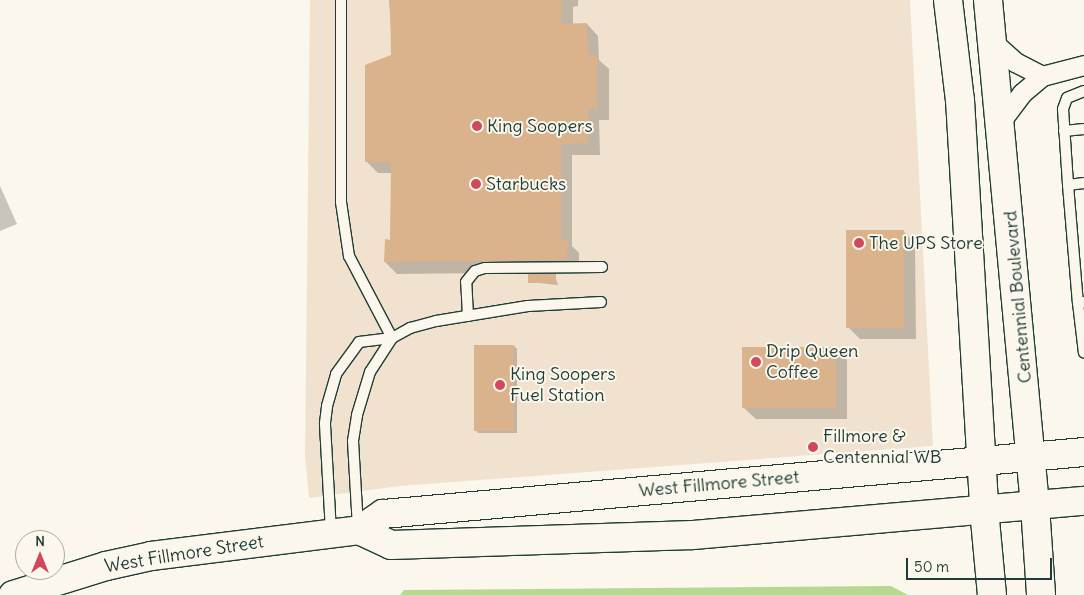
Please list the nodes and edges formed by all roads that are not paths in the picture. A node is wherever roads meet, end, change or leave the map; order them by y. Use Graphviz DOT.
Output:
graph roads {
  1 [pos="340,0"];
  2 [pos="948,0"];
  3 [pos="988,0"];
  4 [pos="993,42"];
  5 [pos="1084,65"];
  6 [pos="1042,76"];
  7 [pos="1084,91"];
  8 [pos="1001,121"];
  9 [pos="1084,129"];
  10 [pos="1064,131"];
  11 [pos="1084,183"];
  12 [pos="1068,185"];
  13 [pos="602,267"];
  14 [pos="601,302"];
  15 [pos="1081,302"];
  16 [pos="468,316"];
  17 [pos="392,338"];
  18 [pos="1084,353"];
  19 [pos="1084,452"];
  20 [pos="1031,457"];
  21 [pos="980,462"];
  22 [pos="1084,501"];
  23 [pos="1035,506"];
  24 [pos="984,509"];
  25 [pos="359,530"];
  26 [pos="331,533"];
  27 [pos="13,595"];
  28 [pos="992,595"];
  29 [pos="1041,595"];
  1 -- 17 [label="lane"];
  2 -- 21 [label="main road"];
  3 -- 4 [label="main road, Centennial Boulevard"];
  4 -- 6 [label="street"];
  4 -- 8 [label="main road, Centennial Boulevard"];
  5 -- 6 [label="street"];
  6 -- 8 [label="street"];
  7 -- 10 [label="lane"];
  8 -- 20 [label="main road, Centennial Boulevard"];
  9 -- 10 [label="lane"];
  10 -- 12 [label="lane"];
  11 -- 12 [label="lane"];
  12 -- 15 [label="lane"];
  13 -- 16 [label="lane"];
  14 -- 16 [label="lane"];
  15 -- 18 [label="lane"];
  16 -- 17 [label="lane"];
  17 -- 25 [label="lane"];
  17 -- 26 [label="lane"];
  19 -- 20 [label="main road, West Fillmore Street"];
  20 -- 21 [label="main road, West Fillmore Street"];
  20 -- 23 [label="main road, Centennial Boulevard"];
  21 -- 24 [label="main road"];
  21 -- 25 [label="main road, West Fillmore Street"];
  22 -- 23 [label="main road"];
  23 -- 24 [label="main road"];
  23 -- 29 [label="main road, Centennial Boulevard"];
  24 -- 25 [label="main road"];
  24 -- 28 [label="main road"];
  25 -- 26 [label="main road, West Fillmore Street"];
  26 -- 27 [label="main road, West Fillmore Street"];
}
